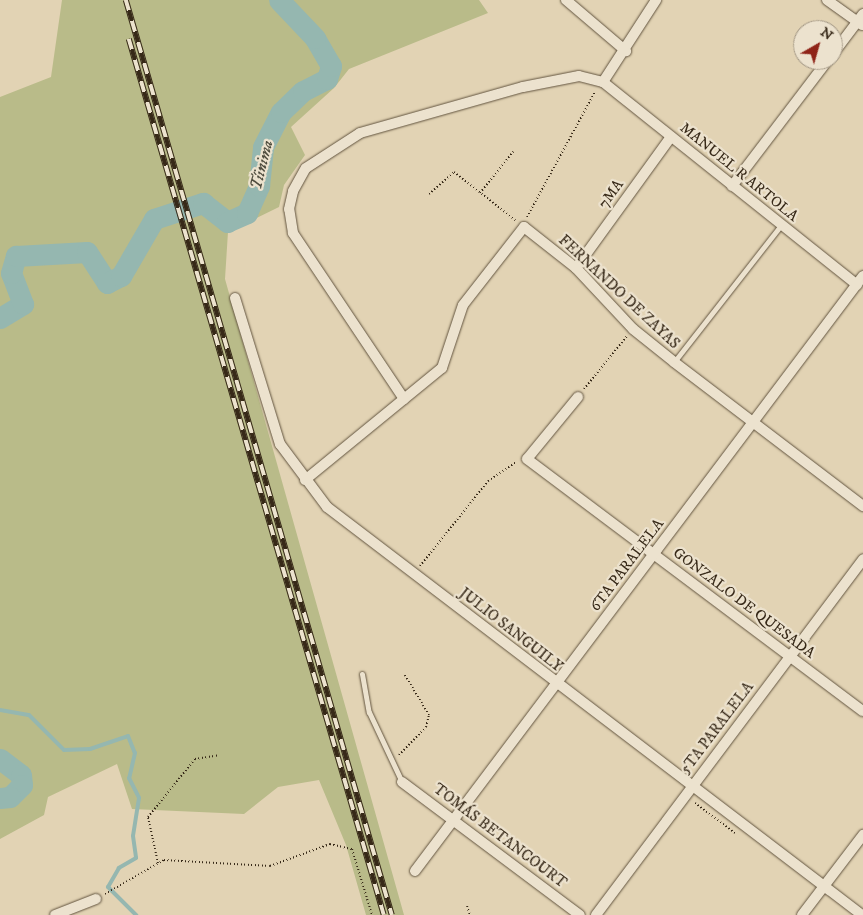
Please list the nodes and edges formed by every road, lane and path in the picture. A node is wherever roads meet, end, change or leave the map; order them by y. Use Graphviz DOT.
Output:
graph roads {
  1 [pos="566,0"];
  2 [pos="656,0"];
  3 [pos="827,0"];
  4 [pos="861,20"];
  5 [pos="843,42"];
  6 [pos="626,51"];
  7 [pos="820,70"];
  8 [pos="603,82"];
  9 [pos="671,137"];
  10 [pos="513,152"];
  11 [pos="732,186"];
  12 [pos="480,193"];
  13 [pos="429,194"];
  14 [pos="781,225"];
  15 [pos="524,227"];
  16 [pos="576,268"];
  17 [pos="860,281"];
  18 [pos="235,298"];
  19 [pos="633,329"];
  20 [pos="674,362"];
  21 [pos="578,397"];
  22 [pos="404,400"];
  23 [pos="753,422"];
  24 [pos="527,459"];
  25 [pos="305,480"];
  26 [pos="863,506"];
  27 [pos="654,554"];
  28 [pos="863,559"];
  29 [pos="414,573"];
  30 [pos="790,656"];
  31 [pos="362,674"];
  32 [pos="405,675"];
  33 [pos="555,684"];
  34 [pos="863,711"];
  35 [pos="219,756"];
  36 [pos="395,760"];
  37 [pos="402,782"];
  38 [pos="692,787"];
  39 [pos="453,820"];
  40 [pos="863,835"];
  41 [pos="158,863"];
  42 [pos="415,871"];
  43 [pos="824,886"];
  44 [pos="96,899"];
  45 [pos="466,906"];
  46 [pos="55,915"];
  47 [pos="372,915"];
  48 [pos="470,915"];
  49 [pos="580,915"];
  50 [pos="596,915"];
  51 [pos="802,915"];
  52 [pos="862,915"];
  1 -- 6 [label="street"];
  2 -- 6 [label="street"];
  3 -- 4 [label="street"];
  4 -- 5 [label="street"];
  6 -- 8 [label="street"];
  7 -- 11 [label="street"];
  8 -- 9 [label="street, MANUEL R ARTOLA"];
  8 -- 15 [label="path"];
  8 -- 22 [label="street"];
  9 -- 11 [label="street, MANUEL R ARTOLA"];
  9 -- 16 [label="street, 7MA"];
  10 -- 12 [label="path"];
  11 -- 14 [label="street, MANUEL R ARTOLA"];
  13 -- 15 [label="path"];
  14 -- 17 [label="street, MANUEL R ARTOLA"];
  14 -- 20 [label="lane"];
  15 -- 16 [label="street, FERNANDO DE ZAYAS"];
  15 -- 22 [label="street"];
  16 -- 19 [label="street, FERNANDO DE ZAYAS"];
  17 -- 23 [label="street, 6TA PARALELA"];
  18 -- 25 [label="street, JULIO SANGUILY"];
  19 -- 20 [label="street, FERNANDO DE ZAYAS"];
  19 -- 21 [label="path"];
  20 -- 23 [label="street, FERNANDO DE ZAYAS"];
  21 -- 24 [label="street"];
  22 -- 25 [label="street"];
  23 -- 26 [label="street, FERNANDO DE ZAYAS"];
  23 -- 27 [label="street, 6TA PARALELA"];
  24 -- 27 [label="street, GONZALO DE QUESADA"];
  24 -- 29 [label="path"];
  25 -- 29 [label="street, JULIO SANGUILY"];
  27 -- 30 [label="street, GONZALO DE QUESADA"];
  27 -- 33 [label="street, 6TA PARALELA"];
  28 -- 30 [label="street, 5TA PARALELA"];
  29 -- 33 [label="street, JULIO SANGUILY"];
  30 -- 34 [label="street, GONZALO DE QUESADA"];
  30 -- 38 [label="street, 5TA PARALELA"];
  31 -- 36 [label="lane"];
  32 -- 36 [label="path"];
  33 -- 38 [label="street, JULIO SANGUILY"];
  33 -- 39 [label="street, 6TA PARALELA"];
  35 -- 41 [label="path"];
  36 -- 37 [label="lane"];
  37 -- 39 [label="street, TOMÁS BETANCOURT"];
  38 -- 43 [label="street, JULIO SANGUILY"];
  38 -- 50 [label="street, 5TA PARALELA"];
  39 -- 42 [label="street, 6TA PARALELA"];
  39 -- 49 [label="street, TOMÁS BETANCOURT"];
  40 -- 43 [label="street"];
  41 -- 44 [label="path"];
  41 -- 47 [label="path"];
  43 -- 51 [label="street"];
  43 -- 52 [label="street, JULIO SANGUILY"];
  44 -- 46 [label="street"];
  45 -- 48 [label="path"];
}
